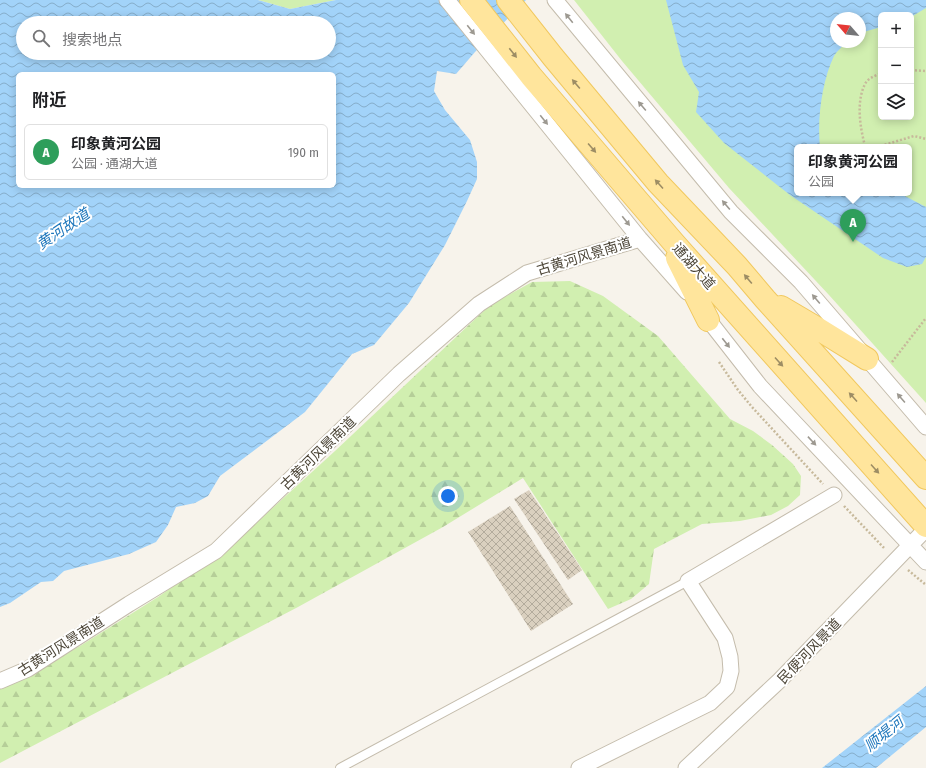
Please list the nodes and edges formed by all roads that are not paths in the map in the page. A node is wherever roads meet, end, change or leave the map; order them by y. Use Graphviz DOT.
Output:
graph roads {
  1 [pos="447,0"];
  2 [pos="472,0"];
  3 [pos="508,0"];
  4 [pos="555,0"];
  5 [pos="525,83"];
  6 [pos="668,236"];
  7 [pos="640,239"];
  8 [pos="765,299"];
  9 [pos="708,320"];
  10 [pos="867,359"];
  11 [pos="874,420"];
  12 [pos="926,427"];
  13 [pos="850,441"];
  14 [pos="926,478"];
  15 [pos="834,495"];
  16 [pos="926,526"];
  17 [pos="926,529"];
  18 [pos="911,546"];
  19 [pos="926,562"];
  20 [pos="688,581"];
  21 [pos="0,681"];
  22 [pos="340,768"];
  23 [pos="578,768"];
  24 [pos="686,768"];
  1 -- 5 [label="street, one-way"];
  2 -- 5 [label="main road, 通湖大道, one-way"];
  8 -- 3 [label="main road, one-way"];
  10 -- 4 [label="street, one-way"];
  5 -- 6 [label="main road, 通湖大道, one-way"];
  5 -- 7 [label="street, one-way"];
  6 -- 9 [label="main road"];
  6 -- 13 [label="main road, 通湖大道, one-way"];
  7 -- 9 [label="street"];
  7 -- 21 [label="street, 古黄河风景南道"];
  8 -- 10 [label="main road"];
  11 -- 8 [label="main road, one-way"];
  9 -- 18 [label="street, one-way"];
  12 -- 10 [label="street, one-way"];
  11 -- 13 [label="main road"];
  11 -- 14 [label="main road"];
  13 -- 16 [label="main road, 通湖大道, one-way"];
  15 -- 20 [label="street"];
  17 -- 18 [label="street, 民便河风景道"];
  18 -- 19 [label="street"];
  18 -- 24 [label="street, 民便河风景道"];
  20 -- 22 [label="lane"];
  20 -- 23 [label="street"];
}
